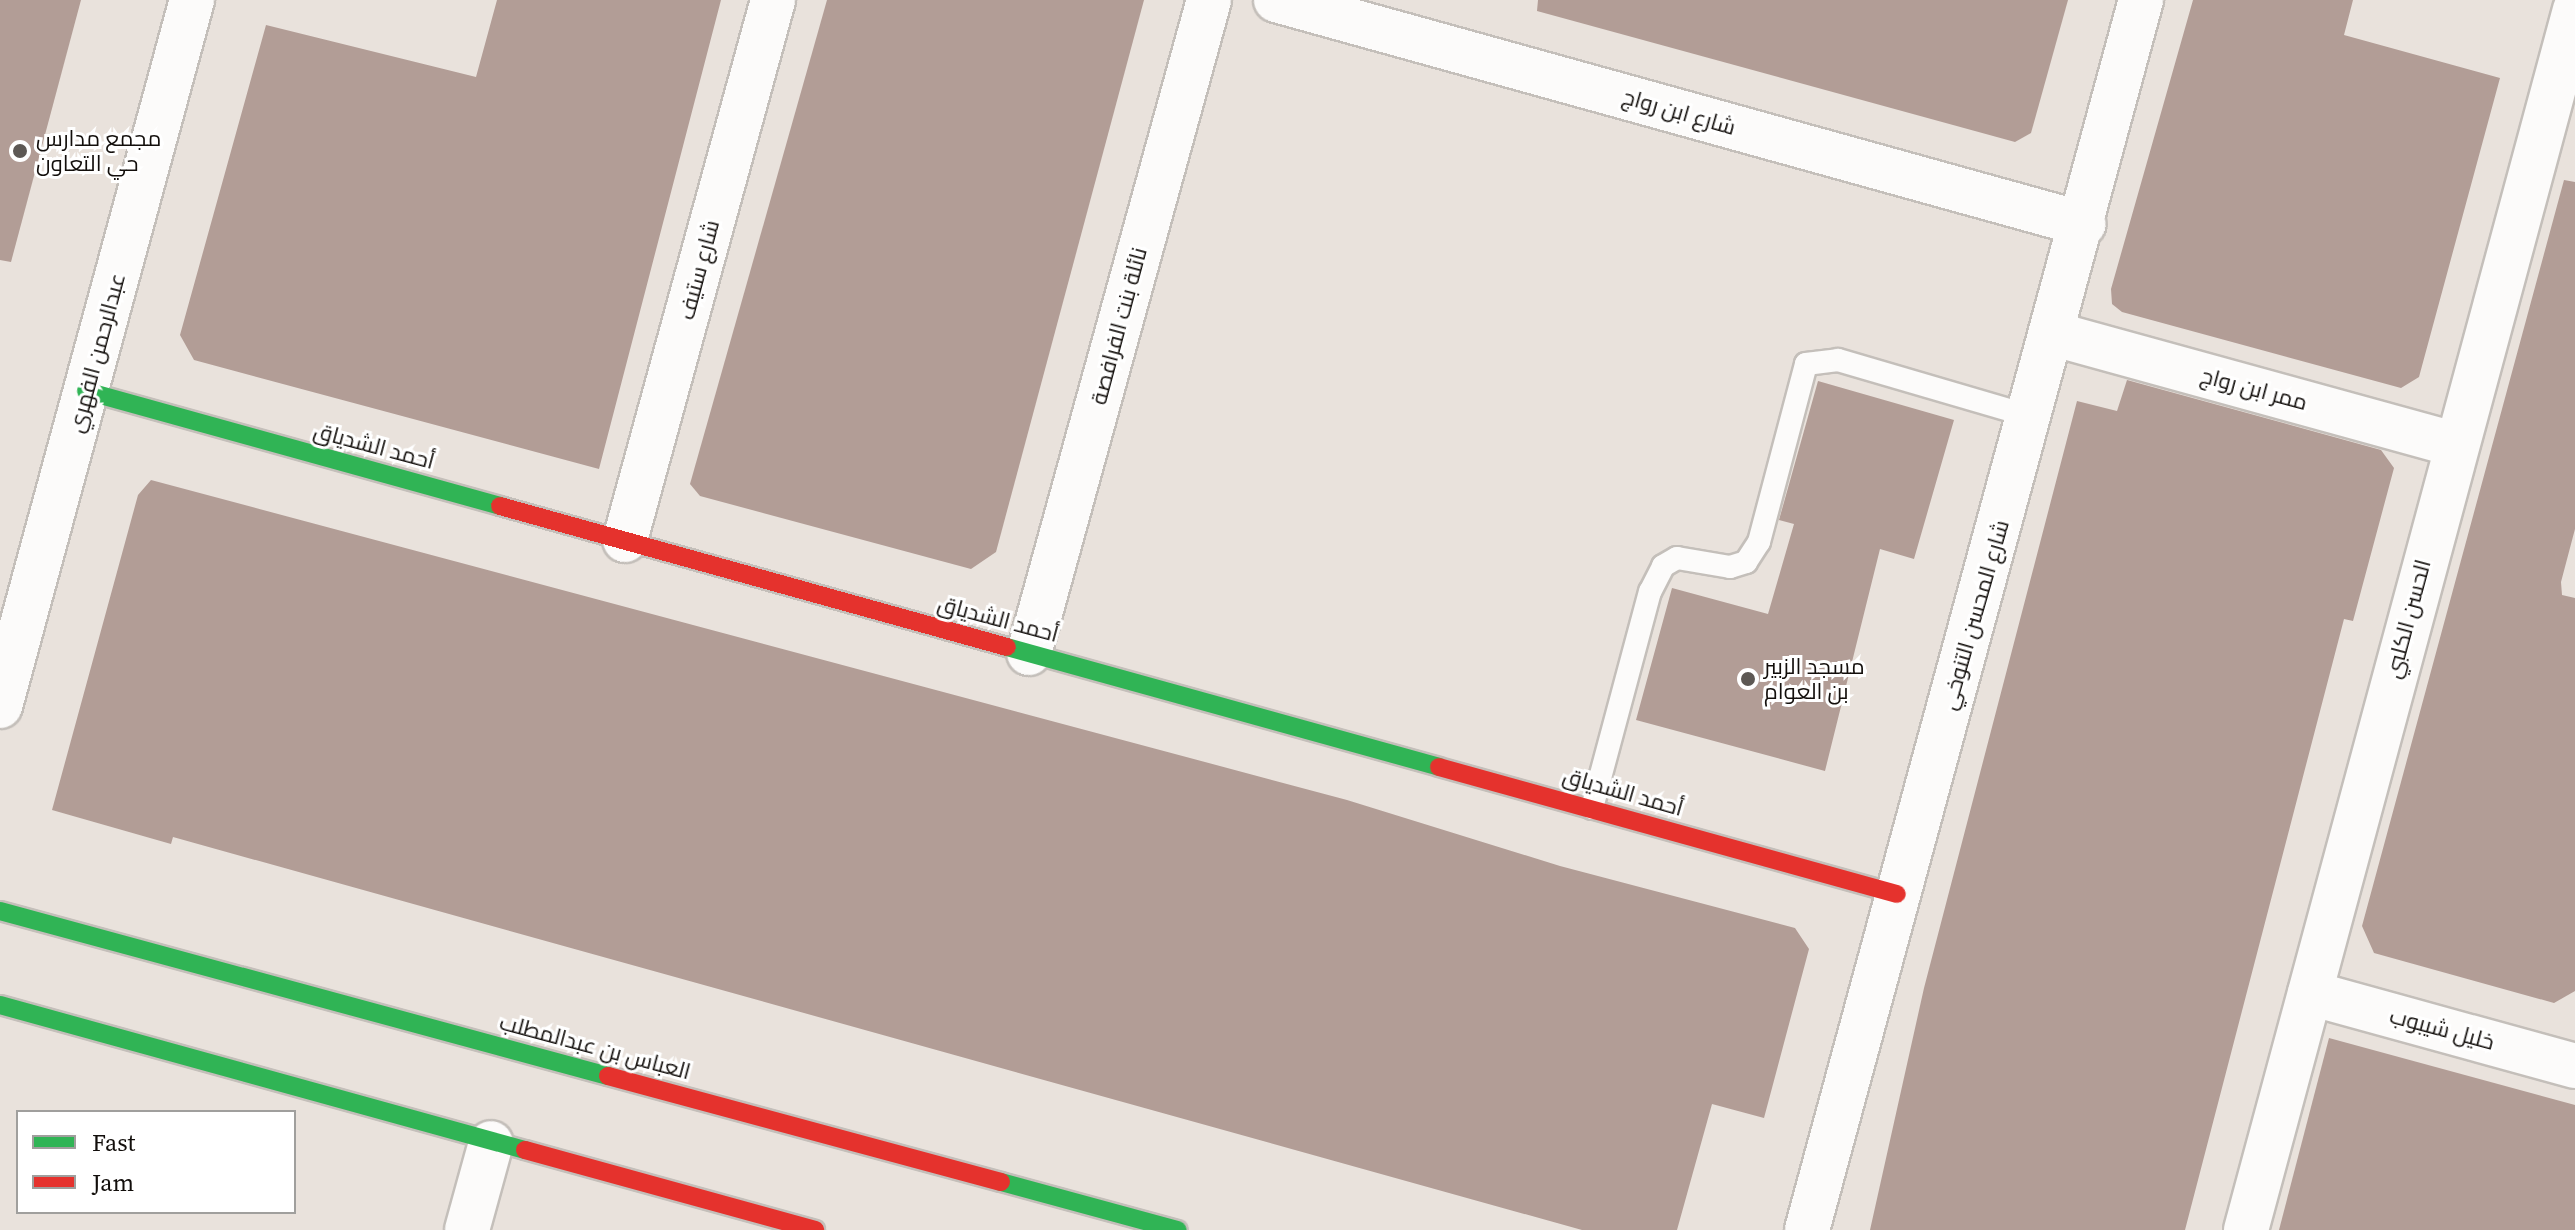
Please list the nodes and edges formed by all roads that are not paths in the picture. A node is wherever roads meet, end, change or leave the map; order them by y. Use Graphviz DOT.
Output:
graph roads {
  1 [pos="192,0"];
  2 [pos="773,0"];
  3 [pos="1209,0"];
  4 [pos="1276,0"];
  5 [pos="2141,0"];
  6 [pos="2575,10"];
  7 [pos="2083,224"];
  8 [pos="2054,334"];
  9 [pos="86,391"];
  10 [pos="2030,416"];
  11 [pos="2454,444"];
  12 [pos="625,540"];
  13 [pos="1029,653"];
  14 [pos="0,706"];
  15 [pos="1592,808"];
  16 [pos="1897,894"];
  17 [pos="3,916"];
  18 [pos="2310,993"];
  19 [pos="0,1005"];
  20 [pos="2575,1066"];
  21 [pos="491,1143"];
  22 [pos="467,1230"];
  23 [pos="815,1230"];
  24 [pos="1178,1230"];
  25 [pos="1807,1230"];
  26 [pos="2246,1230"];
  1 -- 9 [label="street, عبدالرحمن الفهري"];
  2 -- 12 [label="street, شارع ستيف"];
  3 -- 13 [label="street, نائلة بنت الفرافصة"];
  4 -- 7 [label="street, شارع ابن رواج"];
  5 -- 7 [label="street, شارع المحسن التنوخي"];
  6 -- 11 [label="street, الحسن الكلبي"];
  7 -- 8 [label="street, شارع المحسن التنوخي"];
  8 -- 10 [label="street, شارع المحسن التنوخي"];
  8 -- 11 [label="street, ممر ابن رواج"];
  9 -- 12 [label="street, أحمد الشدياق"];
  9 -- 14 [label="street, عبدالرحمن الفهري"];
  10 -- 15 [label="lane"];
  10 -- 16 [label="street, شارع المحسن التنوخي"];
  11 -- 18 [label="street, الحسن الكلبي"];
  12 -- 13 [label="street, أحمد الشدياق"];
  13 -- 15 [label="street, أحمد الشدياق"];
  15 -- 16 [label="street, أحمد الشدياق"];
  16 -- 25 [label="street, شارع المحسن التنوخي"];
  17 -- 24 [label="street, العباس بن عبدالمطلب"];
  18 -- 20 [label="street, خليل شيبوب"];
  18 -- 26 [label="street, الحسن الكلبي"];
  19 -- 21 [label="street"];
  21 -- 22 [label="street"];
  21 -- 23 [label="street"];
}
